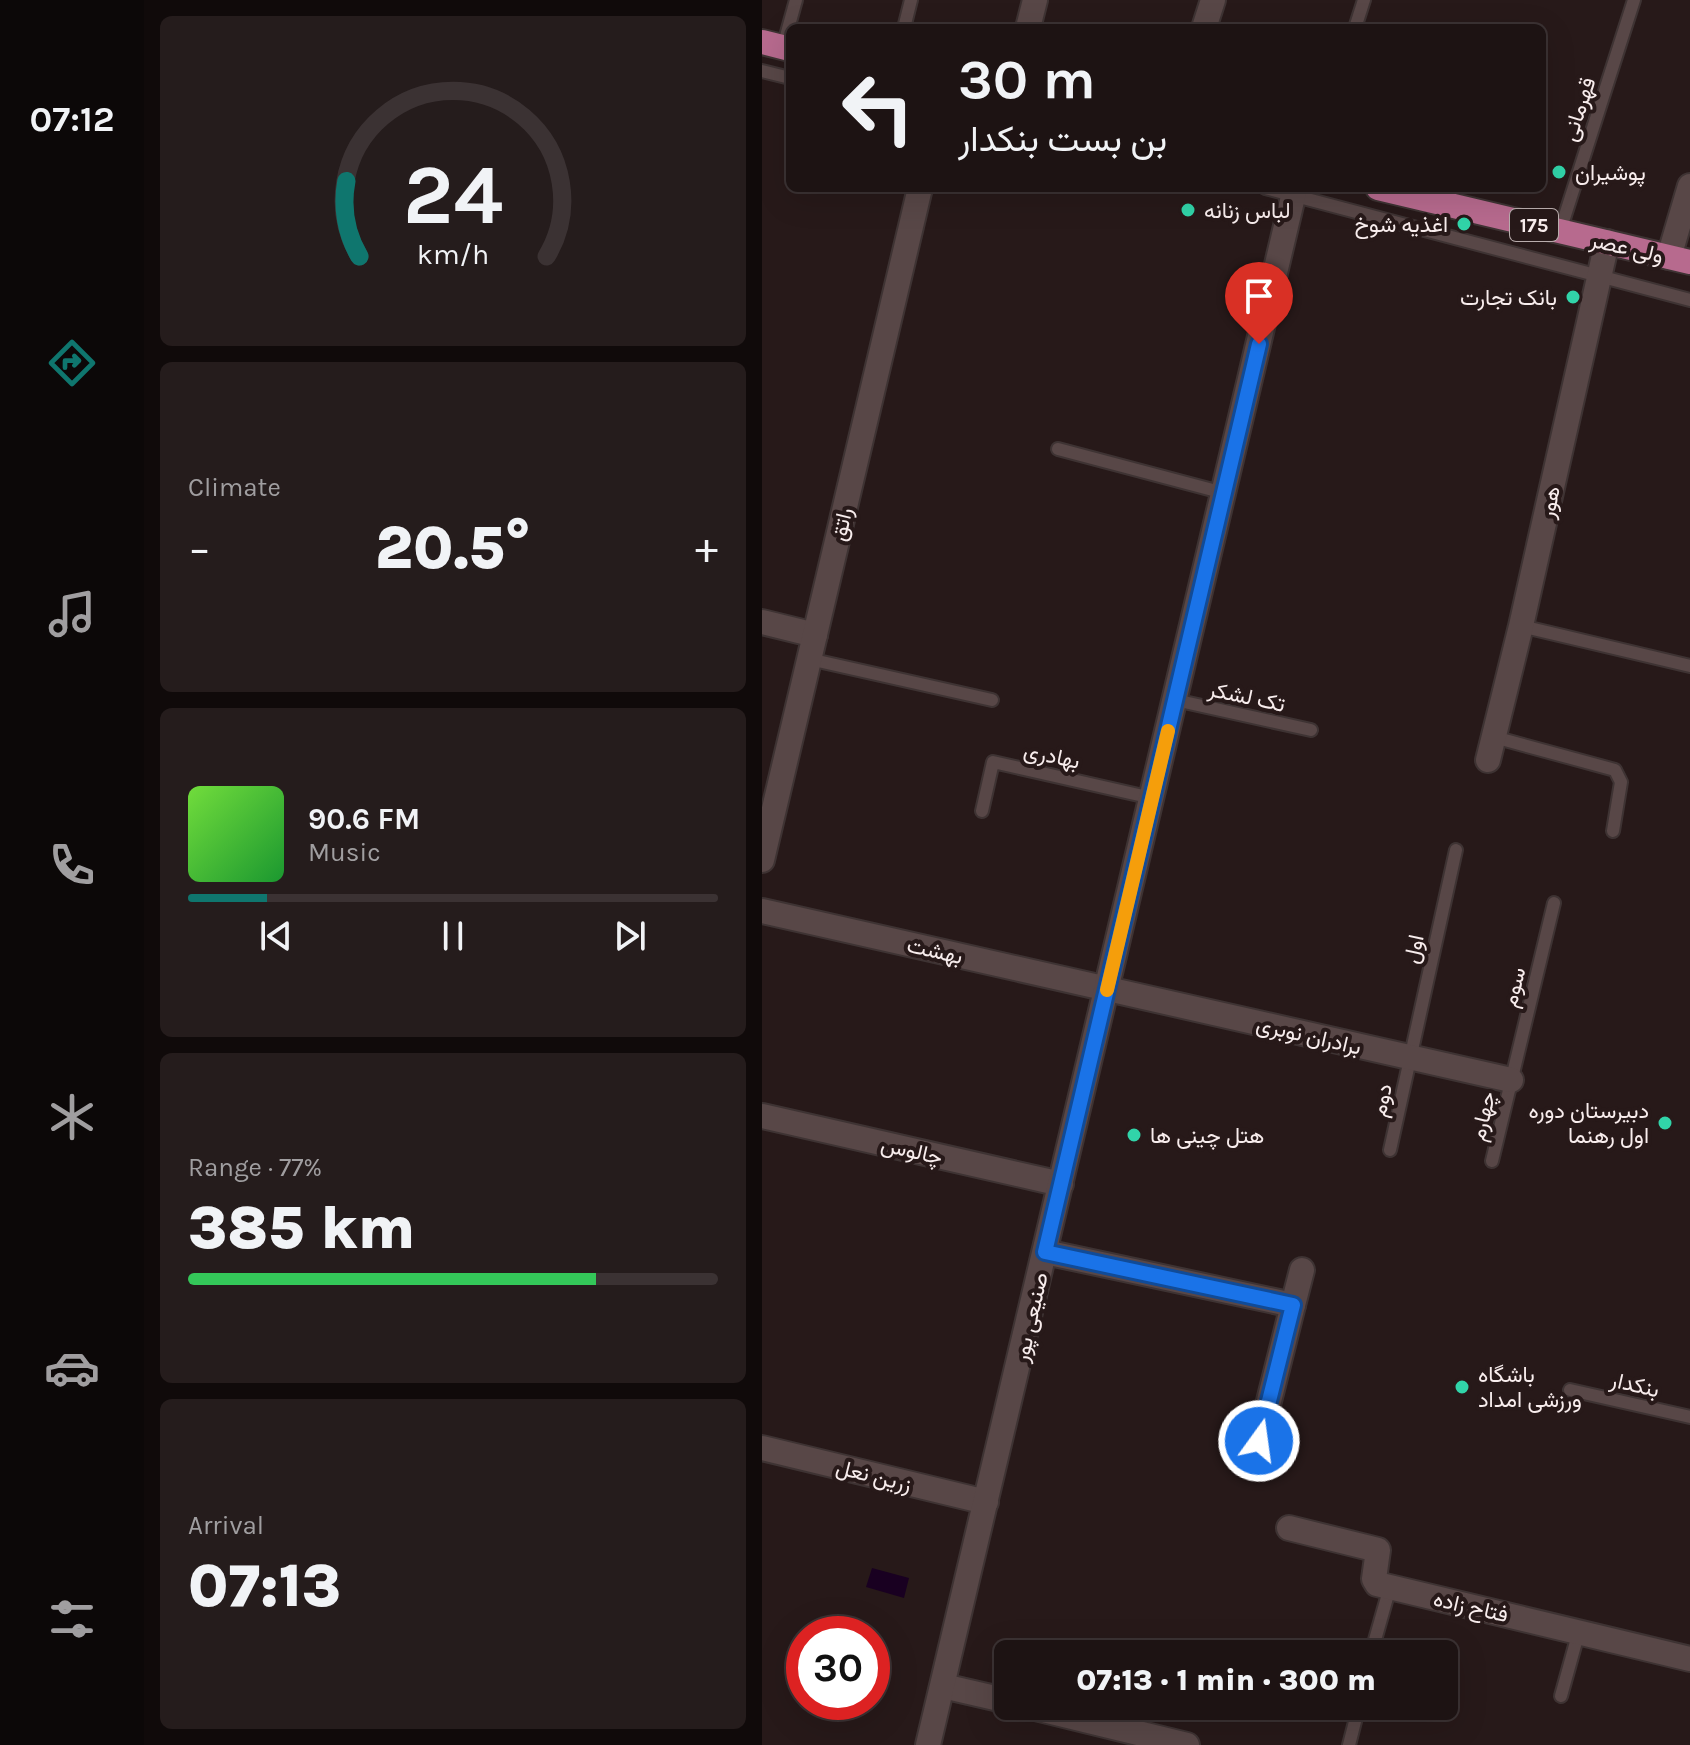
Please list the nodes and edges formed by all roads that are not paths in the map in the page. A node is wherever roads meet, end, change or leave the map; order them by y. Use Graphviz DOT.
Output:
graph roads {
  1 [pos="796,0"];
  2 [pos="911,0"];
  3 [pos="1035,0"];
  4 [pos="1213,0"];
  5 [pos="1364,0"];
  6 [pos="1634,0"];
  7 [pos="787,24"];
  8 [pos="905,24"];
  9 [pos="1029,24"];
  10 [pos="1205,24"];
  11 [pos="1356,24"];
  12 [pos="786,26"];
  13 [pos="778,46"];
  14 [pos="762,71"];
  15 [pos="786,77"];
  16 [pos="1690,186"];
  17 [pos="919,192"];
  18 [pos="1295,192"];
  19 [pos="1298,192"];
  20 [pos="1395,192"];
  21 [pos="1560,231"];
  22 [pos="1607,242"];
  23 [pos="1680,259"];
  24 [pos="1598,278"];
  25 [pos="1690,300"];
  26 [pos="1058,449"];
  27 [pos="1224,493"];
  28 [pos="762,622"];
  29 [pos="1521,626"];
  30 [pos="815,635"];
  31 [pos="809,659"];
  32 [pos="1690,666"];
  33 [pos="992,700"];
  34 [pos="1175,700"];
  35 [pos="1311,730"];
  36 [pos="1491,749"];
  37 [pos="1152,798"];
  38 [pos="982,811"];
  39 [pos="1613,831"];
  40 [pos="1456,850"];
  41 [pos="762,860"];
  42 [pos="1554,903"];
  43 [pos="762,911"];
  44 [pos="1107,989"];
  45 [pos="1410,1057"];
  46 [pos="1511,1080"];
  47 [pos="762,1116"];
  48 [pos="1390,1150"];
  49 [pos="1492,1161"];
  50 [pos="1061,1184"];
  51 [pos="1045,1252"];
  52 [pos="1302,1270"];
  53 [pos="1293,1305"];
  54 [pos="1570,1390"];
  55 [pos="1690,1417"];
  56 [pos="1259,1441"];
  57 [pos="762,1448"];
  58 [pos="986,1502"];
  59 [pos="1289,1528"];
  60 [pos="1390,1587"];
  61 [pos="1579,1631"];
  62 [pos="1375,1640"];
  63 [pos="1690,1659"];
  64 [pos="943,1686"];
  65 [pos="1561,1696"];
  66 [pos="994,1698"];
  67 [pos="1084,1720"];
  68 [pos="1355,1720"];
  69 [pos="928,1745"];
  70 [pos="1187,1745"];
  71 [pos="1349,1745"];
  1 -- 7 [label="lane"];
  2 -- 8 [label="lane"];
  3 -- 9 [label="street"];
  4 -- 10 [label="street"];
  5 -- 11 [label="lane"];
  6 -- 21 [label="lane, قهرمانی"];
  12 -- 13 [label="lane"];
  14 -- 15 [label="lane"];
  16 -- 23 [label="street"];
  17 -- 30 [label="street, راتق"];
  18 -- 27 [label="street, صنیعی پور"];
  19 -- 24 [label="lane"];
  20 -- 21 [label="main road, ولی عصر / 175"];
  21 -- 22 [label="main road, ولی عصر / 175"];
  22 -- 23 [label="main road, ولی عصر / 175"];
  22 -- 24 [label="street, هور"];
  24 -- 25 [label="lane"];
  24 -- 29 [label="street, هور"];
  26 -- 27 [label="lane"];
  27 -- 34 [label="street, صنیعی پور"];
  28 -- 30 [label="street"];
  29 -- 32 [label="lane"];
  29 -- 36 [label="street, هور"];
  30 -- 31 [label="street, راتق"];
  31 -- 33 [label="lane"];
  31 -- 41 [label="street, راتق"];
  34 -- 35 [label="lane, تک لشکر"];
  34 -- 37 [label="street, صنیعی پور"];
  36 -- 39 [label="lane"];
  37 -- 38 [label="lane, بهادری"];
  37 -- 44 [label="street, صنیعی پور"];
  40 -- 45 [label="lane, اول"];
  42 -- 46 [label="lane, سوم"];
  43 -- 44 [label="street, بهشت"];
  44 -- 45 [label="street, برادران نوبری"];
  44 -- 50 [label="street, صنیعی پور"];
  45 -- 46 [label="street, برادران نوبری"];
  45 -- 48 [label="lane, دوم"];
  46 -- 49 [label="lane, چهارم"];
  47 -- 50 [label="street, چالوس"];
  50 -- 51 [label="street, صنیعی پور"];
  51 -- 53 [label="street"];
  51 -- 58 [label="street, صنیعی پور"];
  52 -- 53 [label="street"];
  53 -- 56 [label="street"];
  54 -- 55 [label="lane, بنکدار"];
  57 -- 58 [label="street, زرین نعل"];
  58 -- 64 [label="street, صنیعی پور"];
  59 -- 60 [label="street"];
  60 -- 61 [label="street, فتاح زاده"];
  60 -- 62 [label="lane"];
  61 -- 63 [label="street, فتاح زاده"];
  61 -- 65 [label="lane"];
  64 -- 66 [label="street"];
  64 -- 69 [label="street, صنیعی پور"];
  67 -- 70 [label="street"];
  68 -- 71 [label="lane"];
}
